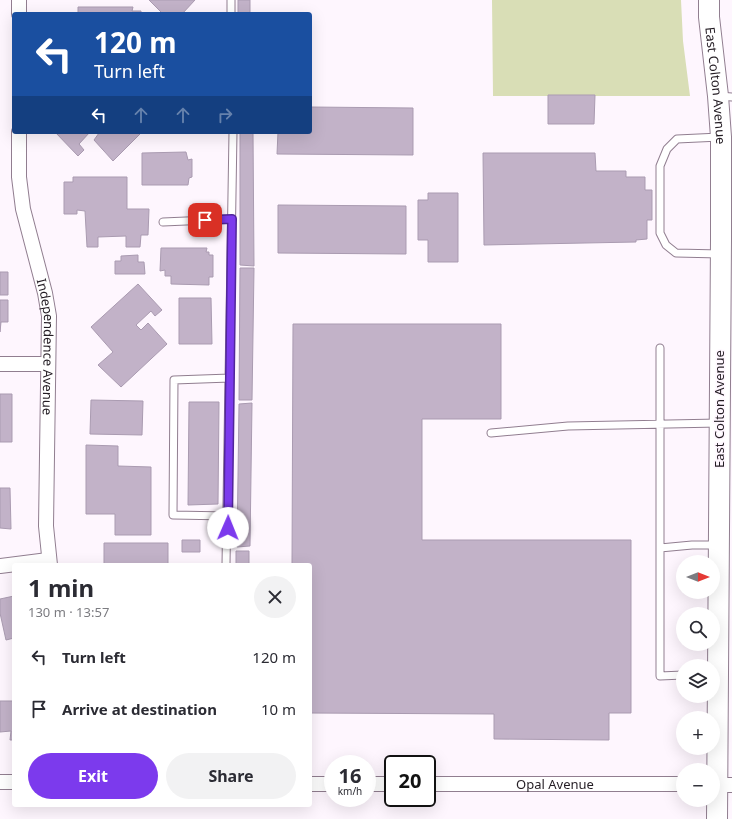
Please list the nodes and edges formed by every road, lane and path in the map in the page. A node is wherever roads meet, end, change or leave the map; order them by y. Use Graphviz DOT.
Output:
graph roads {
  1 [pos="19,0"];
  2 [pos="230,0"];
  3 [pos="709,0"];
  4 [pos="19,12"];
  5 [pos="231,12"];
  6 [pos="725,96"];
  7 [pos="19,134"];
  8 [pos="233,134"];
  9 [pos="721,137"];
  10 [pos="232,219"];
  11 [pos="163,222"];
  12 [pos="723,245"];
  13 [pos="660,348"];
  14 [pos="0,364"];
  15 [pos="48,364"];
  16 [pos="230,378"];
  17 [pos="719,423"];
  18 [pos="660,424"];
  19 [pos="491,433"];
  20 [pos="228,516"];
  21 [pos="718,545"];
  22 [pos="660,548"];
  23 [pos="49,562"];
  24 [pos="37,563"];
  25 [pos="226,563"];
  26 [pos="12,565"];
  27 [pos="0,566"];
  28 [pos="715,659"];
  29 [pos="676,675"];
  30 [pos="717,703"];
  31 [pos="0,782"];
  32 [pos="12,782"];
  33 [pos="312,784"];
  34 [pos="324,784"];
  35 [pos="436,784"];
  36 [pos="676,784"];
  37 [pos="721,785"];
  38 [pos="717,819"];
  1 -- 4 [label="street"];
  2 -- 5 [label="lane"];
  3 -- 6 [label="street, East Colton Avenue"];
  6 -- 9 [label="street, East Colton Avenue"];
  7 -- 15 [label="street, Independence Avenue"];
  8 -- 10 [label="lane"];
  9 -- 12 [label="street, East Colton Avenue"];
  9 -- 12 [label="lane"];
  10 -- 11 [label="lane"];
  10 -- 16 [label="lane"];
  12 -- 17 [label="street, East Colton Avenue"];
  13 -- 18 [label="lane"];
  14 -- 15 [label="street"];
  15 -- 23 [label="street, Independence Avenue"];
  16 -- 20 [label="lane"];
  16 -- 20 [label="lane"];
  17 -- 18 [label="lane"];
  17 -- 21 [label="street, East Colton Avenue"];
  18 -- 19 [label="lane"];
  18 -- 22 [label="lane"];
  20 -- 25 [label="lane"];
  21 -- 22 [label="lane"];
  21 -- 28 [label="street, East Colton Avenue"];
  22 -- 29 [label="lane"];
  23 -- 24 [label="street"];
  26 -- 27 [label="street"];
  30 -- 37 [label="street, East Colton Avenue"];
  31 -- 32 [label="street"];
  33 -- 34 [label="street"];
  35 -- 36 [label="street, Opal Avenue"];
  37 -- 38 [label="street, East Colton Avenue"];
}
